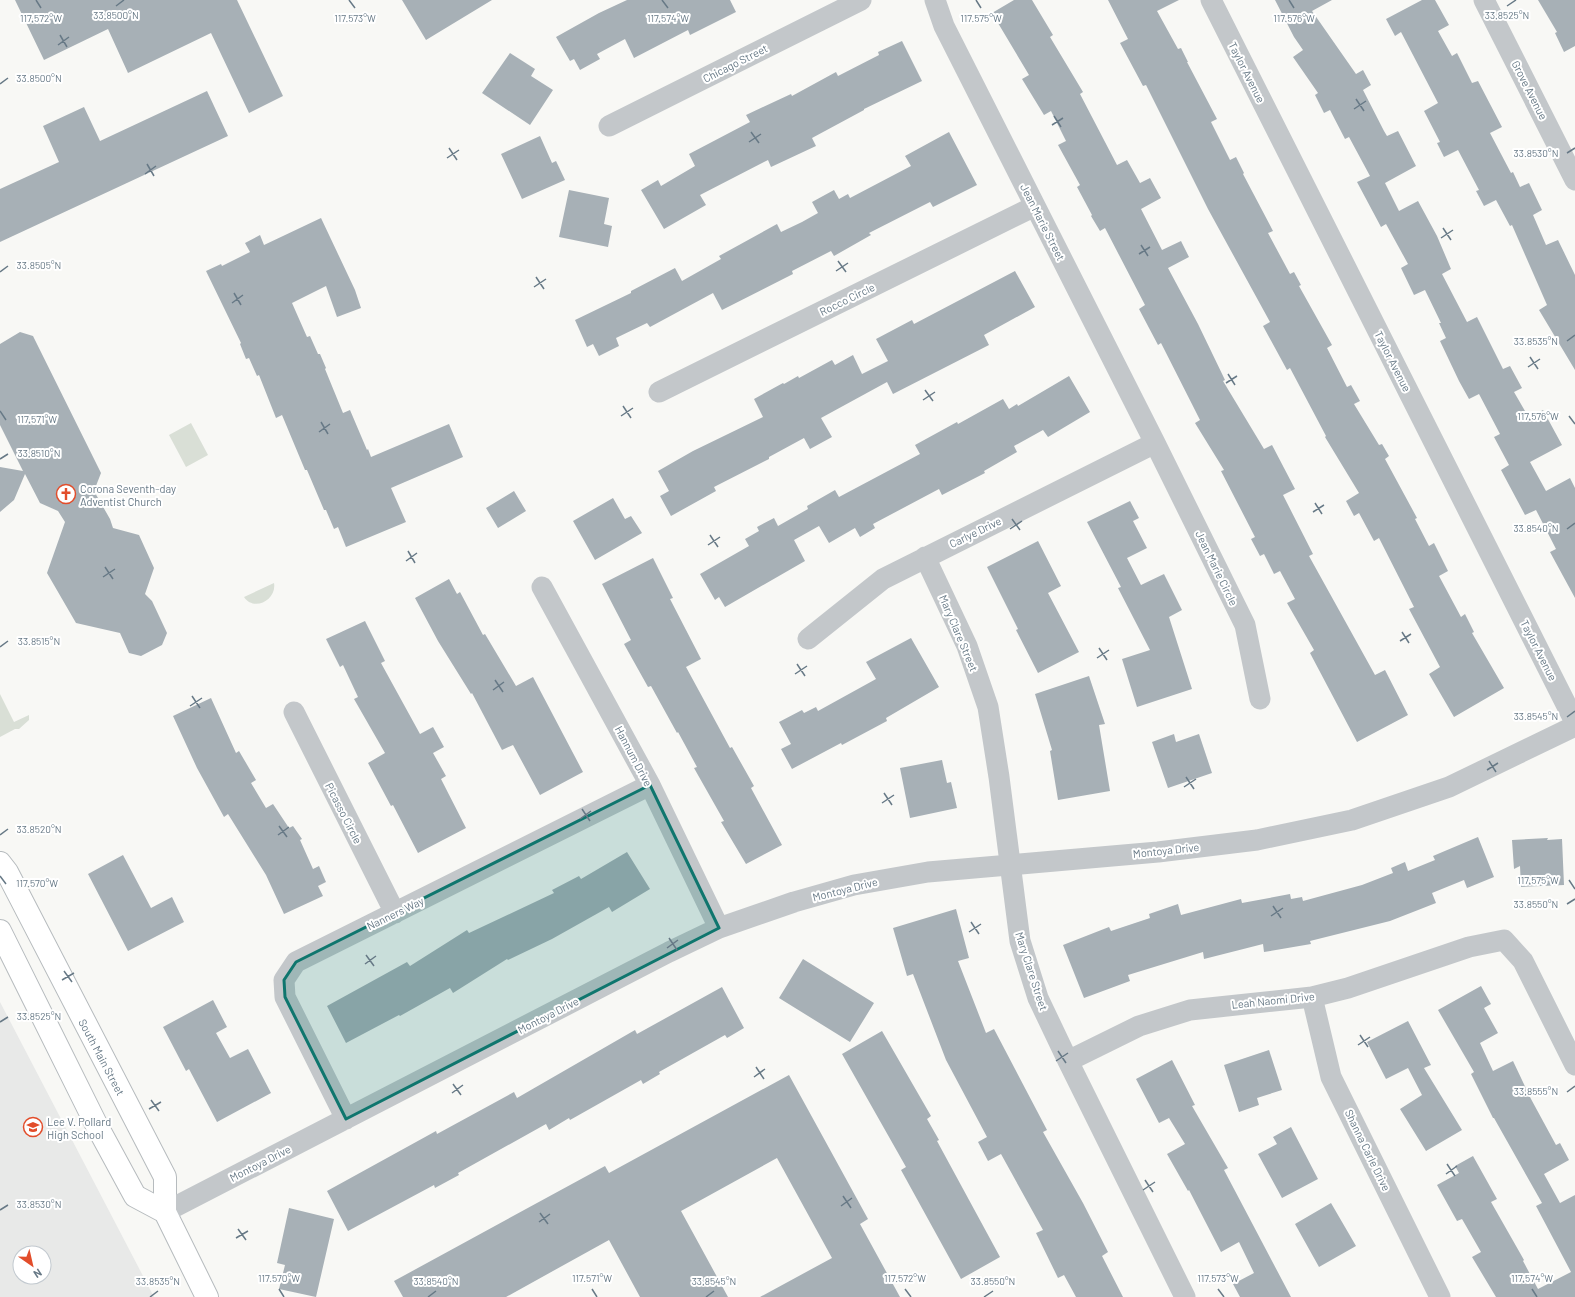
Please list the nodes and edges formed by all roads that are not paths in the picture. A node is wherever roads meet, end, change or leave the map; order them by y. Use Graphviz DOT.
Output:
graph roads {
  1 [pos="861,0"];
  2 [pos="935,0"];
  3 [pos="1211,0"];
  4 [pos="1484,0"];
  5 [pos="609,126"];
  6 [pos="1575,180"];
  7 [pos="1035,206"];
  8 [pos="659,392"];
  9 [pos="1155,443"];
  10 [pos="925,557"];
  11 [pos="542,587"];
  12 [pos="808,639"];
  13 [pos="1260,699"];
  14 [pos="294,712"];
  15 [pos="1575,722"];
  16 [pos="1575,726"];
  17 [pos="650,785"];
  18 [pos="0,863"];
  19 [pos="1009,864"];
  20 [pos="395,913"];
  21 [pos="719,928"];
  22 [pos="0,931"];
  23 [pos="1312,997"];
  24 [pos="1068,1061"];
  25 [pos="1575,1065"];
  26 [pos="346,1119"];
  27 [pos="165,1212"];
  28 [pos="207,1297"];
  29 [pos="1185,1297"];
  30 [pos="1440,1297"];
  1 -- 5 [label="street, Chicago Street"];
  2 -- 7 [label="street, Jean Marie Street"];
  3 -- 15 [label="street, Taylor Avenue"];
  4 -- 6 [label="street, Grove Avenue"];
  7 -- 8 [label="street, Rocco Circle"];
  7 -- 9 [label="street, Jean Marie Street"];
  9 -- 10 [label="street, Carlye Drive"];
  9 -- 13 [label="street, Jean Marie Circle"];
  10 -- 12 [label="street, Carlye Drive"];
  10 -- 19 [label="street, Mary Clare Street"];
  11 -- 17 [label="street, Hannum Drive"];
  14 -- 20 [label="street, Picasso Circle"];
  16 -- 19 [label="street, Montoya Drive"];
  17 -- 20 [label="street, Nanners Way"];
  17 -- 21 [label="street, Hannum Drive"];
  18 -- 27 [label="main road, South Main Street"];
  19 -- 21 [label="street, Montoya Drive"];
  19 -- 24 [label="street, Mary Clare Street"];
  20 -- 26 [label="street, Nanners Way"];
  21 -- 26 [label="street, Montoya Drive"];
  22 -- 27 [label="main road"];
  23 -- 24 [label="street, Leah Naomi Drive"];
  23 -- 25 [label="street, Leah Naomi Drive"];
  23 -- 30 [label="street, Shanna Carle Drive"];
  24 -- 29 [label="street, Mary Clare Street"];
  26 -- 27 [label="street, Montoya Drive"];
  27 -- 28 [label="main road, South Main Street"];
}
